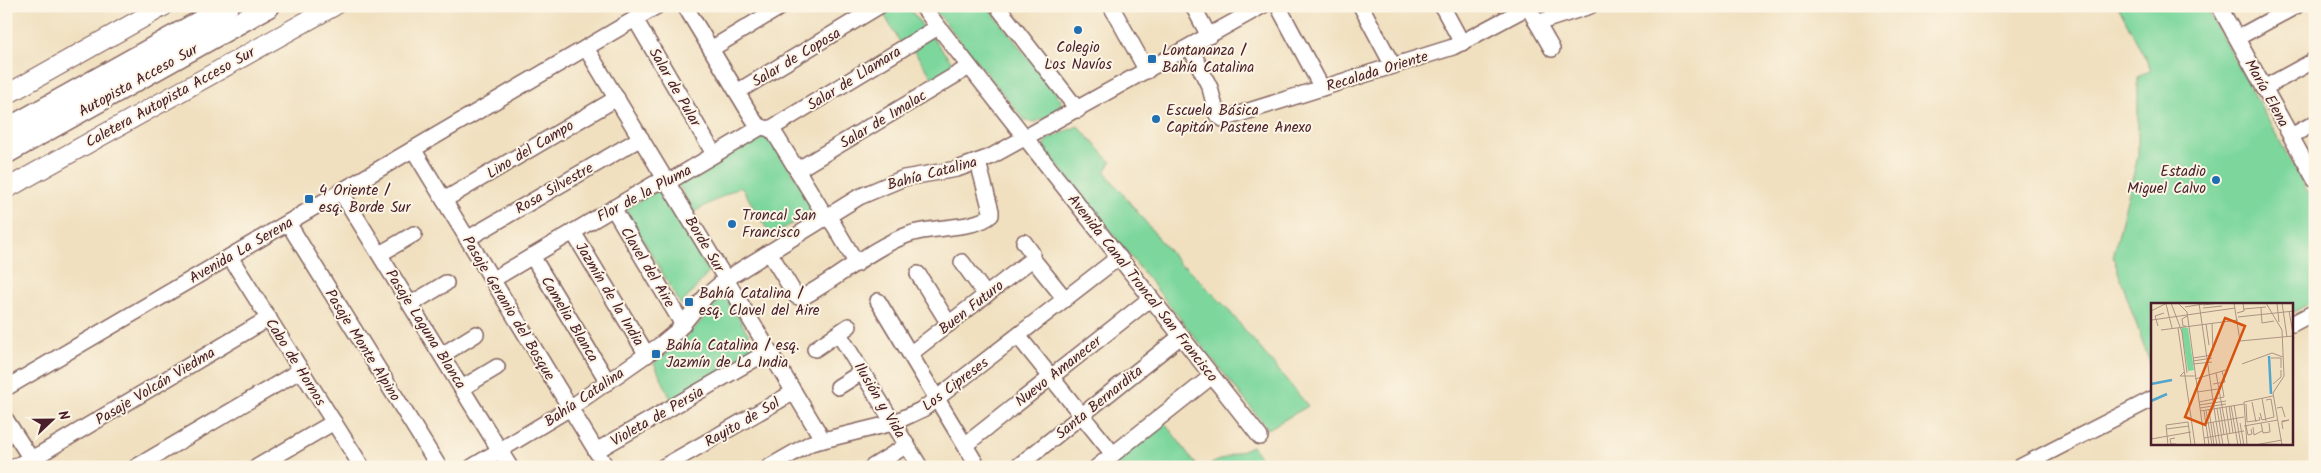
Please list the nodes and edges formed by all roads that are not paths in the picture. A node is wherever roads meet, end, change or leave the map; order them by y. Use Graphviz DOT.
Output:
graph roads {
  1 [pos="164,6"];
  2 [pos="228,6"];
  3 [pos="269,6"];
  4 [pos="334,6"];
  5 [pos="657,6"];
  6 [pos="685,6"];
  7 [pos="782,6"];
  8 [pos="879,6"];
  9 [pos="922,6"];
  10 [pos="996,6"];
  11 [pos="1112,6"];
  12 [pos="1193,6"];
  13 [pos="1262,6"];
  14 [pos="1278,6"];
  15 [pos="1361,6"];
  16 [pos="1442,6"];
  17 [pos="1528,6"];
  18 [pos="1590,6"];
  19 [pos="2219,6"];
  20 [pos="2296,6"];
  21 [pos="635,19"];
  22 [pos="1537,23"];
  23 [pos="938,27"];
  24 [pos="1209,36"];
  25 [pos="2237,38"];
  26 [pos="1462,43"];
  27 [pos="1190,47"];
  28 [pos="586,48"];
  29 [pos="711,49"];
  30 [pos="1552,49"];
  31 [pos="2315,60"];
  32 [pos="1393,66"];
  33 [pos="969,67"];
  34 [pos="1148,71"];
  35 [pos="1322,88"];
  36 [pos="2264,88"];
  37 [pos="737,92"];
  38 [pos="6,94"];
  39 [pos="617,98"];
  40 [pos="1078,110"];
  41 [pos="2315,123"];
  42 [pos="766,128"];
  43 [pos="6,130"];
  44 [pos="2291,136"];
  45 [pos="641,138"];
  46 [pos="1026,138"];
  47 [pos="413,150"];
  48 [pos="6,153"];
  49 [pos="714,154"];
  50 [pos="978,162"];
  51 [pos="797,170"];
  52 [pos="666,180"];
  53 [pos="2315,180"];
  54 [pos="6,189"];
  55 [pos="341,192"];
  56 [pos="444,200"];
  57 [pos="613,208"];
  58 [pos="828,217"];
  59 [pos="288,223"];
  60 [pos="573,232"];
  61 [pos="414,234"];
  62 [pos="467,239"];
  63 [pos="1024,242"];
  64 [pos="769,252"];
  65 [pos="380,254"];
  66 [pos="532,256"];
  67 [pos="230,257"];
  68 [pos="1119,257"];
  69 [pos="962,262"];
  70 [pos="1032,262"];
  71 [pos="857,264"];
  72 [pos="918,274"];
  73 [pos="726,279"];
  74 [pos="492,280"];
  75 [pos="446,283"];
  76 [pos="986,295"];
  77 [pos="1151,298"];
  78 [pos="1065,299"];
  79 [pos="878,301"];
  80 [pos="411,304"];
  81 [pos="2315,312"];
  82 [pos="269,318"];
  83 [pos="2294,323"];
  84 [pos="949,324"];
  85 [pos="683,325"];
  86 [pos="476,334"];
  87 [pos="1018,336"];
  88 [pos="1181,336"];
  89 [pos="815,349"];
  90 [pos="769,351"];
  91 [pos="910,354"];
  92 [pos="442,355"];
  93 [pos="647,355"];
  94 [pos="497,367"];
  95 [pos="301,370"];
  96 [pos="862,372"];
  97 [pos="1212,376"];
  98 [pos="1051,377"];
  99 [pos="608,382"];
  100 [pos="838,387"];
  101 [pos="6,388"];
  102 [pos="462,388"];
  103 [pos="794,392"];
  104 [pos="937,399"];
  105 [pos="2151,400"];
  106 [pos="570,408"];
  107 [pos="1082,415"];
  108 [pos="6,420"];
  109 [pos="334,422"];
  110 [pos="893,422"];
  111 [pos="1260,437"];
  112 [pos="823,440"];
  113 [pos="965,445"];
  114 [pos="907,446"];
  115 [pos="500,450"];
  116 [pos="596,451"];
  117 [pos="1113,454"];
  118 [pos="33,463"];
  119 [pos="14,467"];
  120 [pos="136,467"];
  121 [pos="257,467"];
  122 [pos="362,467"];
  123 [pos="439,467"];
  124 [pos="472,467"];
  125 [pos="510,467"];
  126 [pos="606,467"];
  127 [pos="663,467"];
  128 [pos="769,467"];
  129 [pos="872,467"];
  130 [pos="920,467"];
  131 [pos="978,467"];
  132 [pos="1017,467"];
  133 [pos="1097,467"];
  134 [pos="2020,467"];
  1 -- 38 [label="main road"];
  2 -- 43 [label="highway, Autopista Acceso Sur"];
  3 -- 48 [label="highway, Autopista Acceso Sur"];
  4 -- 54 [label="main road, Caletera Autopista Acceso Sur"];
  5 -- 21 [label="street, Avenida La Serena"];
  6 -- 29 [label="street"];
  7 -- 29 [label="street"];
  8 -- 37 [label="street, Salar de Coposa"];
  9 -- 23 [label="street, Avenida Canal Troncal San Francisco"];
  10 -- 40 [label="street"];
  11 -- 34 [label="street"];
  12 -- 24 [label="street"];
  13 -- 24 [label="street, Bahía Catalina"];
  14 -- 35 [label="street"];
  15 -- 32 [label="street"];
  16 -- 26 [label="street"];
  17 -- 22 [label="street"];
  17 -- 26 [label="street, Recalada Oriente"];
  18 -- 22 [label="street"];
  19 -- 25 [label="street, María Elena"];
  20 -- 25 [label="street"];
  21 -- 28 [label="street, Avenida La Serena"];
  21 -- 49 [label="street, Salar de Pular"];
  22 -- 30 [label="street"];
  23 -- 33 [label="street, Avenida Canal Troncal San Francisco"];
  23 -- 42 [label="street, Salar de Llamara"];
  24 -- 27 [label="street, Bahía Catalina"];
  25 -- 36 [label="street, María Elena"];
  26 -- 32 [label="street, Recalada Oriente"];
  27 -- 34 [label="street, Bahía Catalina"];
  27 -- 35 [label="street, Recalada Oriente"];
  28 -- 39 [label="street, Borde Sur"];
  28 -- 47 [label="street, Avenida La Serena"];
  29 -- 37 [label="street"];
  31 -- 36 [label="street"];
  32 -- 35 [label="street, Recalada Oriente"];
  33 -- 46 [label="street, Avenida Canal Troncal San Francisco"];
  33 -- 51 [label="street, Salar de Imalac"];
  34 -- 40 [label="street, Bahía Catalina"];
  36 -- 44 [label="street, María Elena"];
  37 -- 42 [label="street"];
  39 -- 45 [label="street, Borde Sur"];
  39 -- 56 [label="street, Lino del Campo"];
  40 -- 46 [label="street, Bahía Catalina"];
  41 -- 44 [label="street"];
  42 -- 49 [label="street, Flor de la Pluma"];
  42 -- 51 [label="street"];
  44 -- 53 [label="street, María Elena"];
  45 -- 52 [label="street, Borde Sur"];
  45 -- 62 [label="street, Rosa Silvestre"];
  46 -- 50 [label="street, Bahía Catalina"];
  46 -- 68 [label="street, Avenida Canal Troncal San Francisco"];
  47 -- 55 [label="street, Avenida La Serena"];
  47 -- 56 [label="street, Pasaje Geranio del Bosque"];
  49 -- 52 [label="street, Flor de la Pluma"];
  50 -- 58 [label="street, Bahía Catalina"];
  50 -- 71 [label="street"];
  51 -- 58 [label="street"];
  52 -- 57 [label="street, Flor de la Pluma"];
  52 -- 73 [label="street, Borde Sur"];
  55 -- 59 [label="street, Avenida La Serena"];
  55 -- 65 [label="street, Pasaje Laguna Blanca"];
  56 -- 62 [label="street, Pasaje Geranio del Bosque"];
  57 -- 60 [label="street, Flor de la Pluma"];
  57 -- 85 [label="street, Clavel del Aire"];
  58 -- 64 [label="street, Bahía Catalina"];
  58 -- 71 [label="street"];
  59 -- 67 [label="street, Avenida La Serena"];
  59 -- 123 [label="street, Pasaje Monte Alpino"];
  60 -- 66 [label="street, Flor de la Pluma"];
  60 -- 93 [label="street, Jazmín de la India"];
  61 -- 65 [label="street"];
  62 -- 74 [label="street, Pasaje Geranio del Bosque"];
  63 -- 70 [label="street"];
  64 -- 71 [label="street"];
  64 -- 73 [label="street, Bahía Catalina"];
  65 -- 80 [label="street, Pasaje Laguna Blanca"];
  66 -- 74 [label="street, Flor de la Pluma"];
  66 -- 99 [label="street, Camelia Blanca"];
  67 -- 82 [label="street, Cabo de Hornos"];
  67 -- 101 [label="street, Avenida La Serena"];
  68 -- 77 [label="street, Avenida Canal Troncal San Francisco"];
  68 -- 78 [label="street, Los Cipreses"];
  69 -- 76 [label="street"];
  70 -- 76 [label="street, Buen Futuro"];
  70 -- 78 [label="street"];
  72 -- 84 [label="street"];
  73 -- 85 [label="street, Bahía Catalina"];
  73 -- 90 [label="street, Borde Sur"];
  74 -- 106 [label="street, Pasaje Geranio del Bosque"];
  75 -- 80 [label="street"];
  76 -- 84 [label="street, Buen Futuro"];
  77 -- 88 [label="street, Avenida Canal Troncal San Francisco"];
  77 -- 98 [label="street, Nuevo Amanecer"];
  78 -- 87 [label="street, Los Cipreses"];
  79 -- 91 [label="street"];
  80 -- 92 [label="street, Pasaje Laguna Blanca"];
  81 -- 83 [label="street"];
  82 -- 95 [label="street, Cabo de Hornos"];
  82 -- 118 [label="street, Pasaje Volcán Viedma"];
  84 -- 91 [label="street, Buen Futuro"];
  85 -- 93 [label="street, Bahía Catalina"];
  86 -- 92 [label="street"];
  87 -- 98 [label="street"];
  87 -- 104 [label="street, Los Cipreses"];
  88 -- 97 [label="street, Avenida Canal Troncal San Francisco"];
  88 -- 107 [label="street, Santa Bernardita"];
  89 -- 96 [label="street, Ilusión y Vida"];
  90 -- 103 [label="street, Borde Sur"];
  90 -- 116 [label="street, Violeta de Persia"];
  91 -- 104 [label="street"];
  92 -- 102 [label="street, Pasaje Laguna Blanca"];
  93 -- 99 [label="street, Bahía Catalina"];
  94 -- 102 [label="street"];
  95 -- 109 [label="street, Cabo de Hornos"];
  95 -- 120 [label="street"];
  96 -- 100 [label="street"];
  96 -- 110 [label="street, Ilusión y Vida"];
  97 -- 111 [label="street, Avenida Canal Troncal San Francisco"];
  97 -- 117 [label="street"];
  98 -- 107 [label="street"];
  98 -- 113 [label="street, Nuevo Amanecer"];
  99 -- 106 [label="street, Bahía Catalina"];
  102 -- 115 [label="street, Pasaje Laguna Blanca"];
  103 -- 112 [label="street, Borde Sur"];
  103 -- 127 [label="street, Rayito de Sol"];
  104 -- 110 [label="street, Los Cipreses"];
  104 -- 113 [label="street"];
  105 -- 134 [label="street"];
  106 -- 115 [label="street, Bahía Catalina"];
  106 -- 116 [label="street, Pasaje Geranio del Bosque"];
  107 -- 117 [label="street"];
  107 -- 132 [label="street, Santa Bernardita"];
  108 -- 118 [label="street"];
  109 -- 121 [label="street"];
  109 -- 122 [label="street, Cabo de Hornos"];
  110 -- 112 [label="street, Los Cipreses"];
  110 -- 114 [label="street, Ilusión y Vida"];
  112 -- 128 [label="street, Los Cipreses"];
  113 -- 131 [label="street"];
  114 -- 129 [label="street"];
  114 -- 130 [label="street, Ilusión y Vida"];
  115 -- 124 [label="street, Bahía Catalina"];
  115 -- 125 [label="street, Pasaje Laguna Blanca"];
  116 -- 126 [label="street, Pasaje Geranio del Bosque"];
  117 -- 133 [label="street"];
  118 -- 119 [label="street, Pasaje Volcán Viedma"];
}
